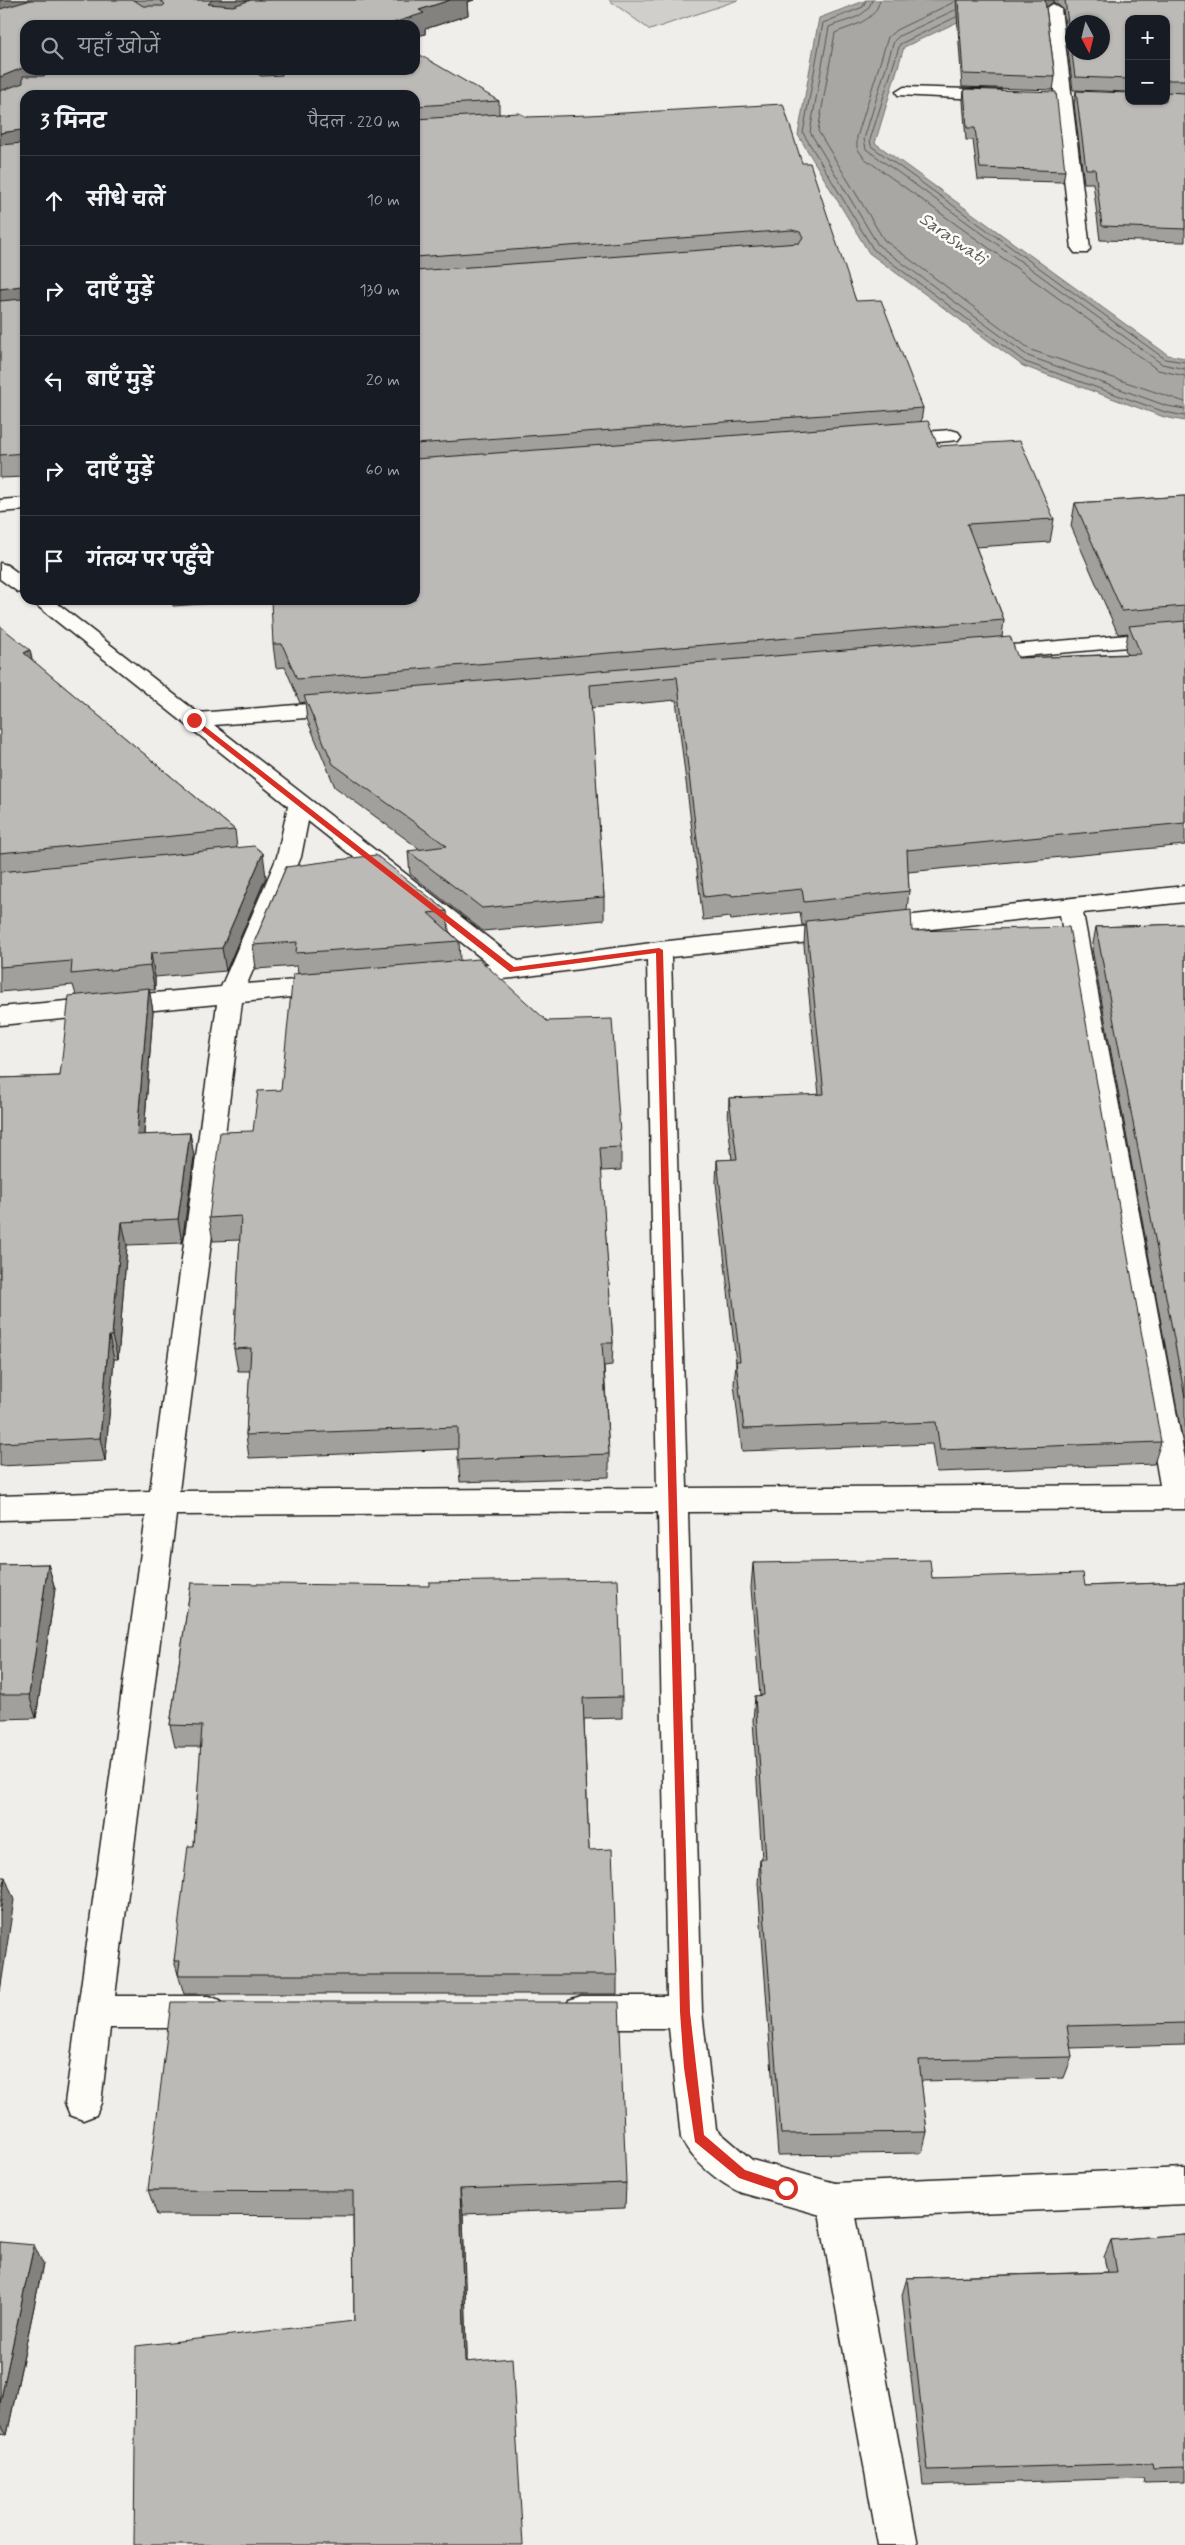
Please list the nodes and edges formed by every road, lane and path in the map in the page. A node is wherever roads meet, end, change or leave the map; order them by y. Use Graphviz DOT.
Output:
graph roads {
  1 [pos="1053,9"];
  2 [pos="904,92"];
  3 [pos="1012,96"];
  4 [pos="1057,97"];
  5 [pos="1081,98"];
  6 [pos="1081,249"];
  7 [pos="951,436"];
  8 [pos="882,441"];
  9 [pos="20,504"];
  10 [pos="0,506"];
  11 [pos="0,569"];
  12 [pos="20,584"];
  13 [pos="46,605"];
  14 [pos="1185,636"];
  15 [pos="957,656"];
  16 [pos="362,706"];
  17 [pos="194,720"];
  18 [pos="300,803"];
  19 [pos="289,857"];
  20 [pos="260,860"];
  21 [pos="1185,894"];
  22 [pos="1070,906"];
  23 [pos="659,950"];
  24 [pos="513,970"];
  25 [pos="435,976"];
  26 [pos="348,983"];
  27 [pos="231,992"];
  28 [pos="0,1016"];
  29 [pos="1181,1496"];
  30 [pos="673,1501"];
  31 [pos="162,1503"];
  32 [pos="0,1508"];
  33 [pos="95,2012"];
  34 [pos="235,2012"];
  35 [pos="555,2012"];
  36 [pos="685,2012"];
  37 [pos="83,2103"];
  38 [pos="1185,2186"];
  39 [pos="835,2201"];
  40 [pos="898,2545"];
  1 -- 4 [label="street"];
  2 -- 3 [label="street"];
  4 -- 5 [label="street"];
  4 -- 6 [label="street"];
  7 -- 8 [label="street"];
  9 -- 10 [label="street"];
  11 -- 12 [label="street"];
  13 -- 17 [label="street"];
  14 -- 15 [label="street"];
  16 -- 17 [label="street"];
  17 -- 18 [label="street"];
  18 -- 19 [label="street"];
  18 -- 24 [label="street"];
  19 -- 20 [label="street"];
  19 -- 27 [label="street"];
  21 -- 22 [label="street"];
  22 -- 23 [label="street"];
  22 -- 29 [label="street"];
  23 -- 24 [label="street"];
  23 -- 30 [label="street"];
  24 -- 25 [label="street"];
  26 -- 27 [label="street"];
  27 -- 28 [label="street"];
  27 -- 31 [label="street"];
  29 -- 30 [label="street"];
  30 -- 31 [label="street"];
  30 -- 36 [label="street"];
  31 -- 32 [label="street"];
  31 -- 33 [label="street"];
  33 -- 34 [label="street"];
  33 -- 37 [label="street"];
  35 -- 36 [label="street"];
  36 -- 39 [label="street"];
  38 -- 39 [label="street"];
  39 -- 40 [label="street"];
}
